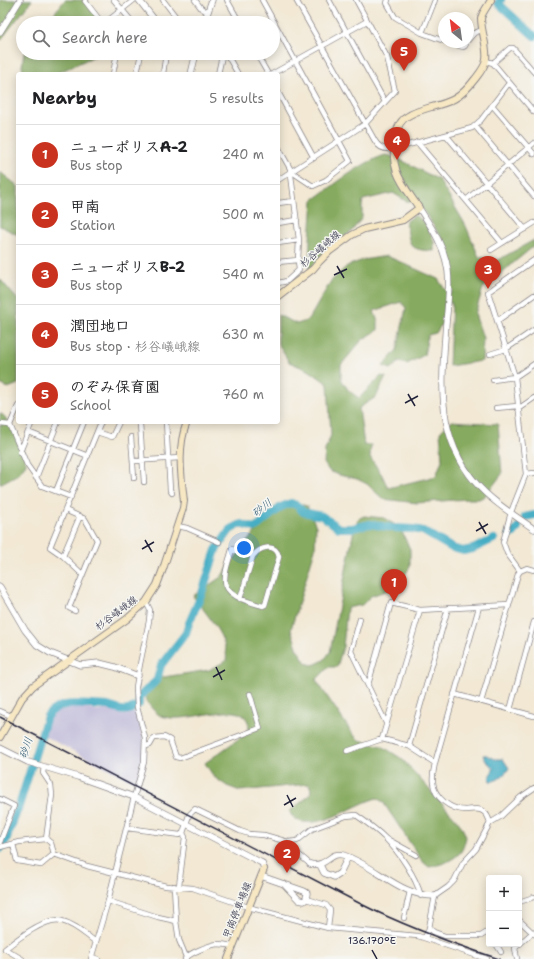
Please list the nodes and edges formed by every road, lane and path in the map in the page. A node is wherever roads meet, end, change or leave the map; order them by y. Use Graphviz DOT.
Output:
graph roads {
  1 [pos="20,0"];
  2 [pos="86,0"];
  3 [pos="114,0"];
  4 [pos="134,0"];
  5 [pos="139,0"];
  6 [pos="163,0"];
  7 [pos="195,0"];
  8 [pos="212,0"];
  9 [pos="227,0"];
  10 [pos="262,0"];
  11 [pos="296,0"];
  12 [pos="329,0"];
  13 [pos="356,0"];
  14 [pos="388,0"];
  15 [pos="434,0"];
  16 [pos="491,0"];
  17 [pos="122,9"];
  18 [pos="207,12"];
  19 [pos="97,16"];
  20 [pos="114,16"];
  21 [pos="128,16"];
  22 [pos="152,16"];
  23 [pos="175,16"];
  24 [pos="207,16"];
  25 [pos="236,16"];
  26 [pos="271,16"];
  27 [pos="367,21"];
  28 [pos="482,30"];
  29 [pos="0,32"];
  30 [pos="422,32"];
  31 [pos="280,33"];
  32 [pos="346,33"];
  33 [pos="474,33"];
  34 [pos="438,39"];
  35 [pos="322,46"];
  36 [pos="116,60"];
  37 [pos="140,60"];
  38 [pos="165,60"];
  39 [pos="195,60"];
  40 [pos="221,60"];
  41 [pos="229,60"];
  42 [pos="260,60"];
  43 [pos="295,61"];
  44 [pos="486,61"];
  45 [pos="493,63"];
  46 [pos="113,72"];
  47 [pos="137,72"];
  48 [pos="162,72"];
  49 [pos="192,72"];
  50 [pos="218,72"];
  51 [pos="237,72"];
  52 [pos="267,72"];
  53 [pos="276,72"];
  54 [pos="534,72"];
  55 [pos="509,83"];
  56 [pos="280,96"];
  57 [pos="385,102"];
  58 [pos="492,105"];
  59 [pos="534,112"];
  60 [pos="365,124"];
  61 [pos="475,126"];
  62 [pos="446,135"];
  63 [pos="339,141"];
  64 [pos="417,142"];
  65 [pos="534,143"];
  66 [pos="528,148"];
  67 [pos="393,149"];
  68 [pos="280,152"];
  69 [pos="534,154"];
  70 [pos="314,158"];
  71 [pos="508,165"];
  72 [pos="292,172"];
  73 [pos="280,179"];
  74 [pos="486,183"];
  75 [pos="534,196"];
  76 [pos="466,200"];
  77 [pos="294,201"];
  78 [pos="280,203"];
  79 [pos="419,208"];
  80 [pos="297,220"];
  81 [pos="280,223"];
  82 [pos="534,223"];
  83 [pos="525,229"];
  84 [pos="299,240"];
  85 [pos="280,243"];
  86 [pos="502,243"];
  87 [pos="491,250"];
  88 [pos="298,260"];
  89 [pos="534,260"];
  90 [pos="280,262"];
  91 [pos="280,282"];
  92 [pos="280,294"];
  93 [pos="534,295"];
  94 [pos="497,321"];
  95 [pos="534,330"];
  96 [pos="506,349"];
  97 [pos="490,354"];
  98 [pos="534,364"];
  99 [pos="515,377"];
  100 [pos="493,380"];
  101 [pos="534,398"];
  102 [pos="496,408"];
  103 [pos="518,408"];
  104 [pos="16,411"];
  105 [pos="0,424"];
  106 [pos="31,424"];
  107 [pos="57,424"];
  108 [pos="83,424"];
  109 [pos="100,424"];
  110 [pos="118,424"];
  111 [pos="140,424"];
  112 [pos="166,424"];
  113 [pos="186,424"];
  114 [pos="10,425"];
  115 [pos="28,432"];
  116 [pos="97,432"];
  117 [pos="132,437"];
  118 [pos="50,441"];
  119 [pos="72,450"];
  120 [pos="20,452"];
  121 [pos="88,456"];
  122 [pos="180,458"];
  123 [pos="168,459"];
  124 [pos="143,460"];
  125 [pos="133,461"];
  126 [pos="534,473"];
  127 [pos="526,474"];
  128 [pos="36,478"];
  129 [pos="134,478"];
  130 [pos="144,482"];
  131 [pos="56,491"];
  132 [pos="172,493"];
  133 [pos="71,496"];
  134 [pos="66,510"];
  135 [pos="510,512"];
  136 [pos="80,516"];
  137 [pos="177,526"];
  138 [pos="534,529"];
  139 [pos="219,542"];
  140 [pos="63,556"];
  141 [pos="253,556"];
  142 [pos="534,570"];
  143 [pos="520,571"];
  144 [pos="82,574"];
  145 [pos="0,587"];
  146 [pos="240,599"];
  147 [pos="146,602"];
  148 [pos="509,605"];
  149 [pos="479,607"];
  150 [pos="448,608"];
  151 [pos="420,610"];
  152 [pos="75,611"];
  153 [pos="360,619"];
  154 [pos="534,622"];
  155 [pos="68,660"];
  156 [pos="138,676"];
  157 [pos="368,685"];
  158 [pos="250,694"];
  159 [pos="454,694"];
  160 [pos="481,702"];
  161 [pos="510,710"];
  162 [pos="0,711"];
  163 [pos="11,716"];
  164 [pos="534,716"];
  165 [pos="386,723"];
  166 [pos="0,737"];
  167 [pos="382,739"];
  168 [pos="146,746"];
  169 [pos="409,746"];
  170 [pos="0,748"];
  171 [pos="347,751"];
  172 [pos="435,763"];
  173 [pos="44,767"];
  174 [pos="534,788"];
  175 [pos="134,796"];
  176 [pos="0,799"];
  177 [pos="490,823"];
  178 [pos="186,824"];
  179 [pos="127,828"];
  180 [pos="183,833"];
  181 [pos="386,838"];
  182 [pos="46,839"];
  183 [pos="0,842"];
  184 [pos="288,842"];
  185 [pos="13,844"];
  186 [pos="2,846"];
  187 [pos="54,854"];
  188 [pos="416,855"];
  189 [pos="348,857"];
  190 [pos="310,864"];
  191 [pos="320,864"];
  192 [pos="264,870"];
  193 [pos="115,873"];
  194 [pos="261,876"];
  195 [pos="284,884"];
  196 [pos="176,886"];
  197 [pos="296,888"];
  198 [pos="410,891"];
  199 [pos="292,894"];
  200 [pos="421,896"];
  201 [pos="435,896"];
  202 [pos="534,897"];
  203 [pos="306,899"];
  204 [pos="108,901"];
  205 [pos="522,901"];
  206 [pos="248,907"];
  207 [pos="404,918"];
  208 [pos="176,921"];
  209 [pos="522,923"];
  210 [pos="328,928"];
  211 [pos="429,928"];
  212 [pos="486,933"];
  213 [pos="533,934"];
  214 [pos="425,938"];
  215 [pos="96,942"];
  216 [pos="233,946"];
  217 [pos="498,947"];
  218 [pos="501,952"];
  219 [pos="92,958"];
  220 [pos="185,958"];
  221 [pos="22,959"];
  222 [pos="98,959"];
  223 [pos="228,959"];
  224 [pos="487,959"];
  225 [pos="517,959"];
  1 -- 29 [label="street"];
  2 -- 19 [label="street"];
  3 -- 17 [label="street"];
  4 -- 17 [label="street"];
  5 -- 22 [label="street"];
  6 -- 23 [label="street"];
  7 -- 18 [label="street"];
  8 -- 18 [label="street"];
  9 -- 25 [label="street"];
  10 -- 26 [label="street"];
  11 -- 35 [label="street"];
  12 -- 32 [label="street"];
  13 -- 27 [label="street"];
  14 -- 30 [label="street"];
  15 -- 30 [label="street"];
  16 -- 28 [label="main road"];
  17 -- 20 [label="street"];
  17 -- 21 [label="street"];
  18 -- 24 [label="street"];
  27 -- 32 [label="street"];
  27 -- 57 [label="street"];
  28 -- 33 [label="street"];
  28 -- 44 [label="main road"];
  30 -- 34 [label="street"];
  31 -- 43 [label="street"];
  32 -- 35 [label="street"];
  32 -- 57 [label="street"];
  35 -- 43 [label="street"];
  35 -- 60 [label="street"];
  36 -- 46 [label="street"];
  37 -- 47 [label="street"];
  38 -- 48 [label="street"];
  39 -- 49 [label="street"];
  40 -- 50 [label="street"];
  41 -- 51 [label="street"];
  42 -- 52 [label="street"];
  43 -- 53 [label="street"];
  43 -- 63 [label="street"];
  44 -- 45 [label="street"];
  44 -- 67 [label="main road"];
  45 -- 54 [label="street"];
  45 -- 55 [label="street"];
  55 -- 58 [label="street"];
  55 -- 59 [label="street"];
  56 -- 70 [label="street"];
  57 -- 60 [label="street"];
  58 -- 61 [label="street"];
  58 -- 66 [label="street"];
  60 -- 63 [label="street"];
  60 -- 67 [label="street"];
  61 -- 62 [label="street"];
  61 -- 71 [label="street"];
  62 -- 64 [label="street"];
  62 -- 74 [label="street"];
  63 -- 70 [label="street"];
  63 -- 72 [label="street"];
  64 -- 67 [label="street"];
  64 -- 76 [label="street"];
  65 -- 66 [label="street"];
  66 -- 69 [label="street"];
  66 -- 71 [label="street"];
  67 -- 79 [label="main road"];
  68 -- 72 [label="street"];
  70 -- 72 [label="street"];
  71 -- 74 [label="street"];
  71 -- 75 [label="street"];
  72 -- 73 [label="street"];
  72 -- 77 [label="street"];
  74 -- 76 [label="street"];
  74 -- 83 [label="street"];
  76 -- 86 [label="street"];
  77 -- 78 [label="street"];
  77 -- 80 [label="street"];
  79 -- 92 [label="main road, 杉谷嶬峨線"];
  79 -- 135 [label="street"];
  80 -- 81 [label="street"];
  80 -- 84 [label="street"];
  82 -- 83 [label="street"];
  83 -- 86 [label="street"];
  84 -- 85 [label="street"];
  84 -- 88 [label="street"];
  86 -- 87 [label="street"];
  88 -- 90 [label="street"];
  88 -- 91 [label="street"];
  89 -- 94 [label="street"];
  93 -- 94 [label="street"];
  94 -- 96 [label="street"];
  95 -- 96 [label="street"];
  96 -- 97 [label="street"];
  96 -- 99 [label="street"];
  98 -- 99 [label="street"];
  99 -- 100 [label="street"];
  99 -- 103 [label="street"];
  101 -- 103 [label="street"];
  102 -- 103 [label="street"];
  103 -- 127 [label="street"];
  104 -- 114 [label="street"];
  105 -- 114 [label="street"];
  106 -- 115 [label="street"];
  107 -- 118 [label="street"];
  108 -- 119 [label="street"];
  109 -- 116 [label="street"];
  110 -- 116 [label="street"];
  111 -- 124 [label="street"];
  112 -- 123 [label="street"];
  113 -- 122 [label="main road, 杉谷嶬峨線"];
  114 -- 120 [label="street"];
  115 -- 118 [label="street"];
  115 -- 120 [label="street"];
  116 -- 121 [label="street"];
  117 -- 125 [label="street"];
  118 -- 119 [label="street"];
  118 -- 128 [label="street"];
  119 -- 121 [label="street"];
  119 -- 131 [label="street"];
  120 -- 128 [label="street"];
  121 -- 133 [label="street"];
  122 -- 123 [label="street"];
  122 -- 137 [label="main road, 杉谷嶬峨線"];
  123 -- 124 [label="street"];
  123 -- 132 [label="street"];
  124 -- 125 [label="street"];
  124 -- 130 [label="street"];
  125 -- 129 [label="street"];
  126 -- 127 [label="street"];
  127 -- 135 [label="street"];
  128 -- 131 [label="street"];
  131 -- 133 [label="street"];
  133 -- 134 [label="street"];
  134 -- 136 [label="street"];
  134 -- 140 [label="street"];
  135 -- 138 [label="street"];
  135 -- 143 [label="street"];
  136 -- 140 [label="street"];
  136 -- 144 [label="street"];
  137 -- 139 [label="street"];
  137 -- 147 [label="main road, 杉谷嶬峨線"];
  140 -- 144 [label="street"];
  141 -- 146 [label="street"];
  141 -- 146 [label="street"];
  141 -- 146 [label="street"];
  142 -- 143 [label="street"];
  143 -- 148 [label="street"];
  144 -- 152 [label="street"];
  145 -- 155 [label="street"];
  147 -- 155 [label="main road, 杉谷嶬峨線"];
  147 -- 156 [label="street"];
  148 -- 149 [label="street"];
  148 -- 160 [label="street"];
  149 -- 150 [label="street"];
  149 -- 159 [label="street"];
  150 -- 151 [label="street"];
  150 -- 169 [label="street"];
  151 -- 157 [label="street"];
  151 -- 165 [label="street"];
  153 -- 157 [label="street"];
  154 -- 161 [label="street"];
  155 -- 156 [label="street"];
  155 -- 163 [label="main road, 杉谷嶬峨線"];
  156 -- 168 [label="street"];
  157 -- 165 [label="street"];
  158 -- 168 [label="street"];
  159 -- 160 [label="street"];
  159 -- 172 [label="street"];
  160 -- 161 [label="street"];
  161 -- 164 [label="street"];
  162 -- 163 [label="street"];
  163 -- 166 [label="main road, 杉谷嶬峨線"];
  165 -- 167 [label="street"];
  167 -- 169 [label="street"];
  167 -- 171 [label="street"];
  168 -- 175 [label="street"];
  169 -- 172 [label="street"];
  170 -- 173 [label="street"];
  172 -- 177 [label="street"];
  173 -- 175 [label="street"];
  173 -- 182 [label="street"];
  174 -- 177 [label="street"];
  175 -- 178 [label="street"];
  175 -- 179 [label="street"];
  176 -- 183 [label="street"];
  177 -- 201 [label="street"];
  178 -- 180 [label="street"];
  178 -- 184 [label="street"];
  178 -- 192 [label="street"];
  179 -- 180 [label="street"];
  179 -- 193 [label="street"];
  180 -- 196 [label="street"];
  181 -- 184 [label="street"];
  181 -- 188 [label="street"];
  181 -- 200 [label="street"];
  182 -- 185 [label="street"];
  182 -- 187 [label="street"];
  184 -- 190 [label="street"];
  185 -- 186 [label="street"];
  185 -- 187 [label="street"];
  187 -- 193 [label="street"];
  189 -- 191 [label="street"];
  189 -- 191 [label="street"];
  189 -- 198 [label="street"];
  190 -- 191 [label="street"];
  192 -- 194 [label="main road, 甲南停車場線"];
  193 -- 196 [label="street"];
  193 -- 204 [label="street"];
  194 -- 195 [label="street"];
  194 -- 206 [label="main road, 甲南停車場線"];
  195 -- 197 [label="street"];
  195 -- 199 [label="street"];
  196 -- 206 [label="street"];
  196 -- 208 [label="street"];
  197 -- 199 [label="street"];
  197 -- 203 [label="street"];
  198 -- 200 [label="street"];
  198 -- 207 [label="street"];
  199 -- 203 [label="street"];
  200 -- 201 [label="street"];
  201 -- 211 [label="street"];
  202 -- 205 [label="street"];
  203 -- 210 [label="street"];
  204 -- 208 [label="street"];
  204 -- 215 [label="street"];
  206 -- 210 [label="street"];
  206 -- 216 [label="main road, 甲南停車場線"];
  208 -- 220 [label="street"];
  209 -- 213 [label="street"];
  210 -- 214 [label="street"];
  211 -- 212 [label="street"];
  211 -- 214 [label="street"];
  213 -- 225 [label="street"];
  214 -- 224 [label="street"];
  215 -- 219 [label="street"];
  215 -- 221 [label="street"];
  216 -- 220 [label="street"];
  216 -- 223 [label="main road, 甲南停車場線"];
  217 -- 218 [label="street"];
  219 -- 222 [label="street"];
}
